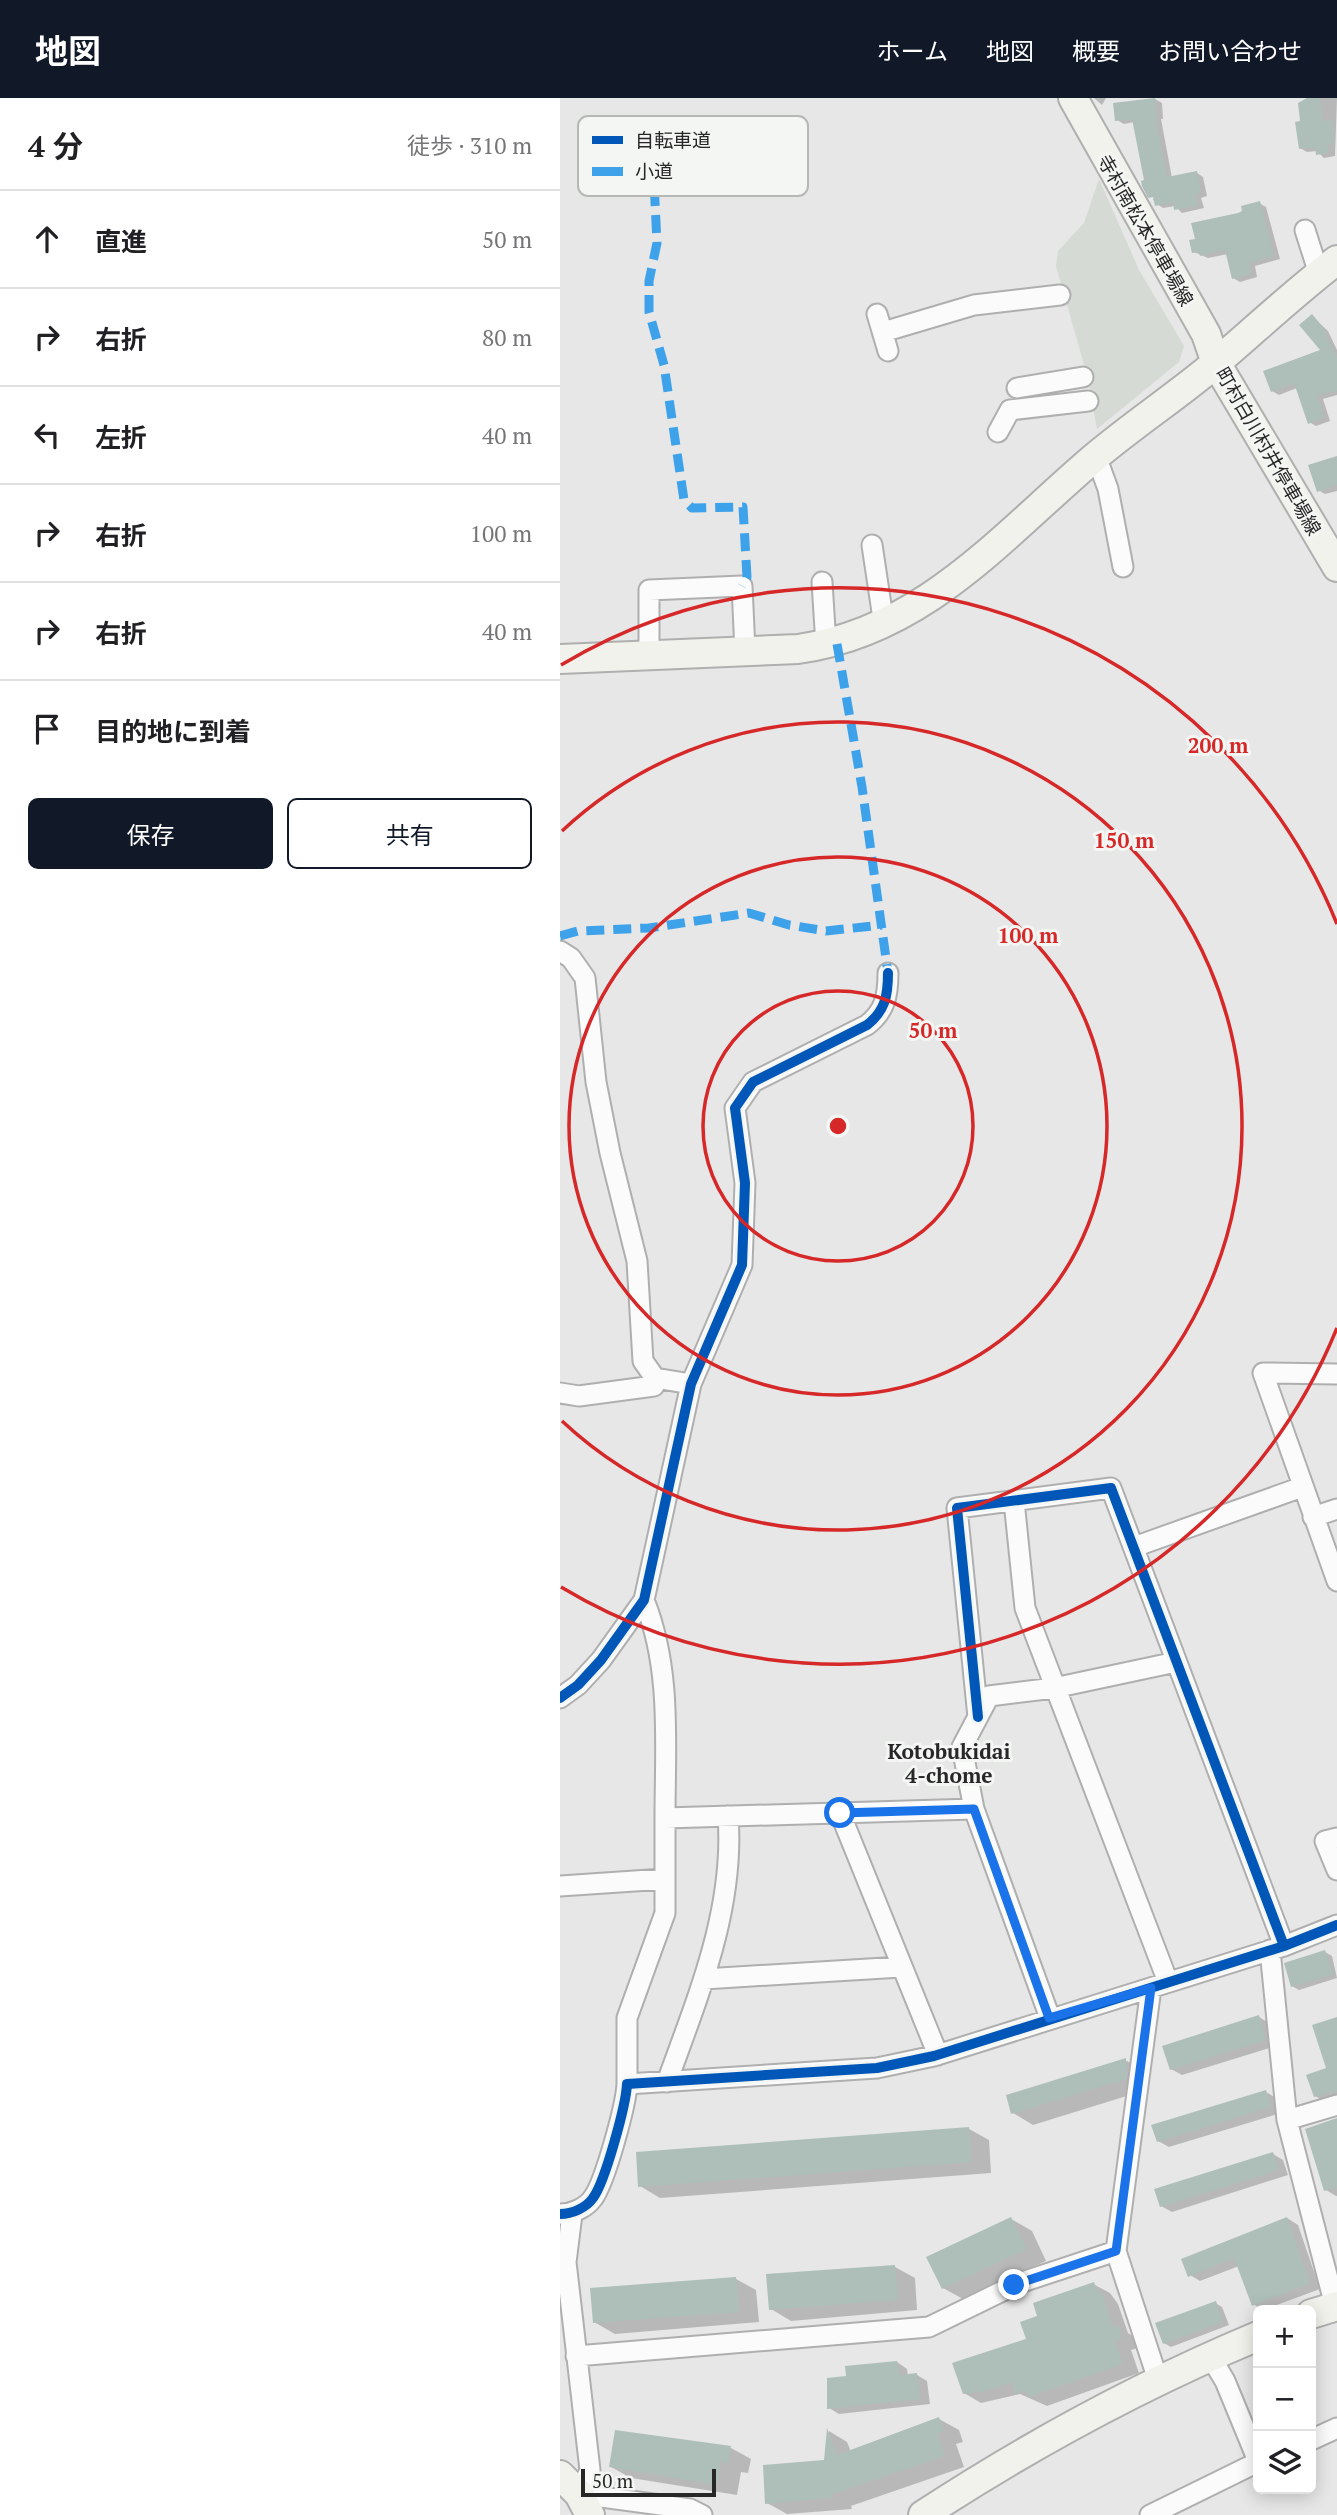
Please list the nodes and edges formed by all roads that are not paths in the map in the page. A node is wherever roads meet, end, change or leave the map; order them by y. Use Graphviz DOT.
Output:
graph roads {
  1 [pos="1073,98"];
  2 [pos="1305,230"];
  3 [pos="1328,267"];
  4 [pos="1060,295"];
  5 [pos="883,332"];
  6 [pos="1216,363"];
  7 [pos="1083,377"];
  8 [pos="1017,388"];
  9 [pos="1088,401"];
  10 [pos="998,432"];
  11 [pos="1096,456"];
  12 [pos="872,545"];
  13 [pos="1123,567"];
  14 [pos="1337,567"];
  15 [pos="822,582"];
  16 [pos="884,625"];
  17 [pos="826,645"];
  18 [pos="745,651"];
  19 [pos="649,655"];
  20 [pos="560,659"];
  21 [pos="560,951"];
  22 [pos="888,973"];
  23 [pos="1337,1374"];
  24 [pos="655,1378"];
  25 [pos="691,1384"];
  26 [pos="560,1393"];
  27 [pos="1302,1487"];
  28 [pos="1014,1501"];
  29 [pos="1337,1509"];
  30 [pos="1313,1517"];
  31 [pos="1134,1546"];
  32 [pos="1337,1578"];
  33 [pos="644,1600"];
  34 [pos="1176,1662"];
  35 [pos="1054,1688"];
  36 [pos="560,1698"];
  37 [pos="978,1717"];
  38 [pos="974,1809"];
  39 [pos="840,1813"];
  40 [pos="729,1816"];
  41 [pos="665,1818"];
  42 [pos="1337,1838"];
  43 [pos="1337,1870"];
  44 [pos="664,1879"];
  45 [pos="560,1886"];
  46 [pos="1337,1925"];
  47 [pos="1277,1948"];
  48 [pos="901,1967"];
  49 [pos="704,1979"];
  50 [pos="1160,1985"];
  51 [pos="1049,2018"];
  52 [pos="938,2055"];
  53 [pos="667,2082"];
  54 [pos="627,2084"];
  55 [pos="1337,2105"];
  56 [pos="1287,2120"];
  57 [pos="566,2214"];
  58 [pos="1116,2251"];
  59 [pos="1327,2309"];
  60 [pos="566,2320"];
  61 [pos="1253,2338"];
  62 [pos="576,2356"];
  63 [pos="1210,2356"];
  64 [pos="1158,2380"];
  65 [pos="1337,2428"];
  66 [pos="1316,2438"];
  67 [pos="1253,2449"];
  68 [pos="1253,2464"];
  69 [pos="576,2495"];
  70 [pos="702,2515"];
  71 [pos="923,2515"];
  72 [pos="1150,2515"];
  1 -- 6 [label="street, 寺村南松本停車場線"];
  2 -- 3 [label="street"];
  3 -- 6 [label="street, 町村白川村井停車場線"];
  4 -- 5 [label="street"];
  6 -- 11 [label="street"];
  6 -- 14 [label="street, 町村白川村井停車場線"];
  7 -- 8 [label="street"];
  9 -- 10 [label="street"];
  11 -- 13 [label="street"];
  11 -- 16 [label="street"];
  12 -- 16 [label="street"];
  15 -- 17 [label="street"];
  16 -- 17 [label="street"];
  17 -- 18 [label="street"];
  18 -- 19 [label="street"];
  18 -- 19 [label="street"];
  19 -- 20 [label="street"];
  21 -- 24 [label="street"];
  22 -- 25 [label="street"];
  23 -- 27 [label="street"];
  24 -- 25 [label="street"];
  24 -- 26 [label="street"];
  25 -- 33 [label="street"];
  27 -- 30 [label="street"];
  27 -- 31 [label="street"];
  28 -- 31 [label="street"];
  28 -- 35 [label="street"];
  28 -- 37 [label="street"];
  29 -- 30 [label="street"];
  30 -- 32 [label="street"];
  31 -- 34 [label="street"];
  33 -- 36 [label="street"];
  33 -- 41 [label="street"];
  34 -- 35 [label="street"];
  34 -- 47 [label="street"];
  35 -- 37 [label="street"];
  35 -- 50 [label="street"];
  37 -- 38 [label="street"];
  38 -- 39 [label="street"];
  38 -- 51 [label="street"];
  39 -- 40 [label="street"];
  39 -- 48 [label="street"];
  40 -- 41 [label="street"];
  40 -- 49 [label="street"];
  41 -- 44 [label="street"];
  42 -- 43 [label="street"];
  44 -- 45 [label="street"];
  44 -- 54 [label="street"];
  46 -- 47 [label="street"];
  47 -- 50 [label="street"];
  47 -- 56 [label="street"];
  48 -- 49 [label="street"];
  48 -- 52 [label="street"];
  49 -- 53 [label="street"];
  50 -- 51 [label="street"];
  50 -- 58 [label="street"];
  51 -- 52 [label="street"];
  52 -- 53 [label="street"];
  53 -- 54 [label="street"];
  54 -- 57 [label="street"];
  55 -- 56 [label="street"];
  56 -- 59 [label="street"];
  57 -- 60 [label="street"];
  58 -- 62 [label="street"];
  58 -- 64 [label="street"];
  60 -- 62 [label="street"];
  61 -- 63 [label="street"];
  62 -- 69 [label="street"];
  63 -- 64 [label="street"];
  63 -- 67 [label="street"];
  64 -- 71 [label="street"];
  65 -- 66 [label="street"];
  68 -- 72 [label="street"];
  69 -- 70 [label="street"];
}
